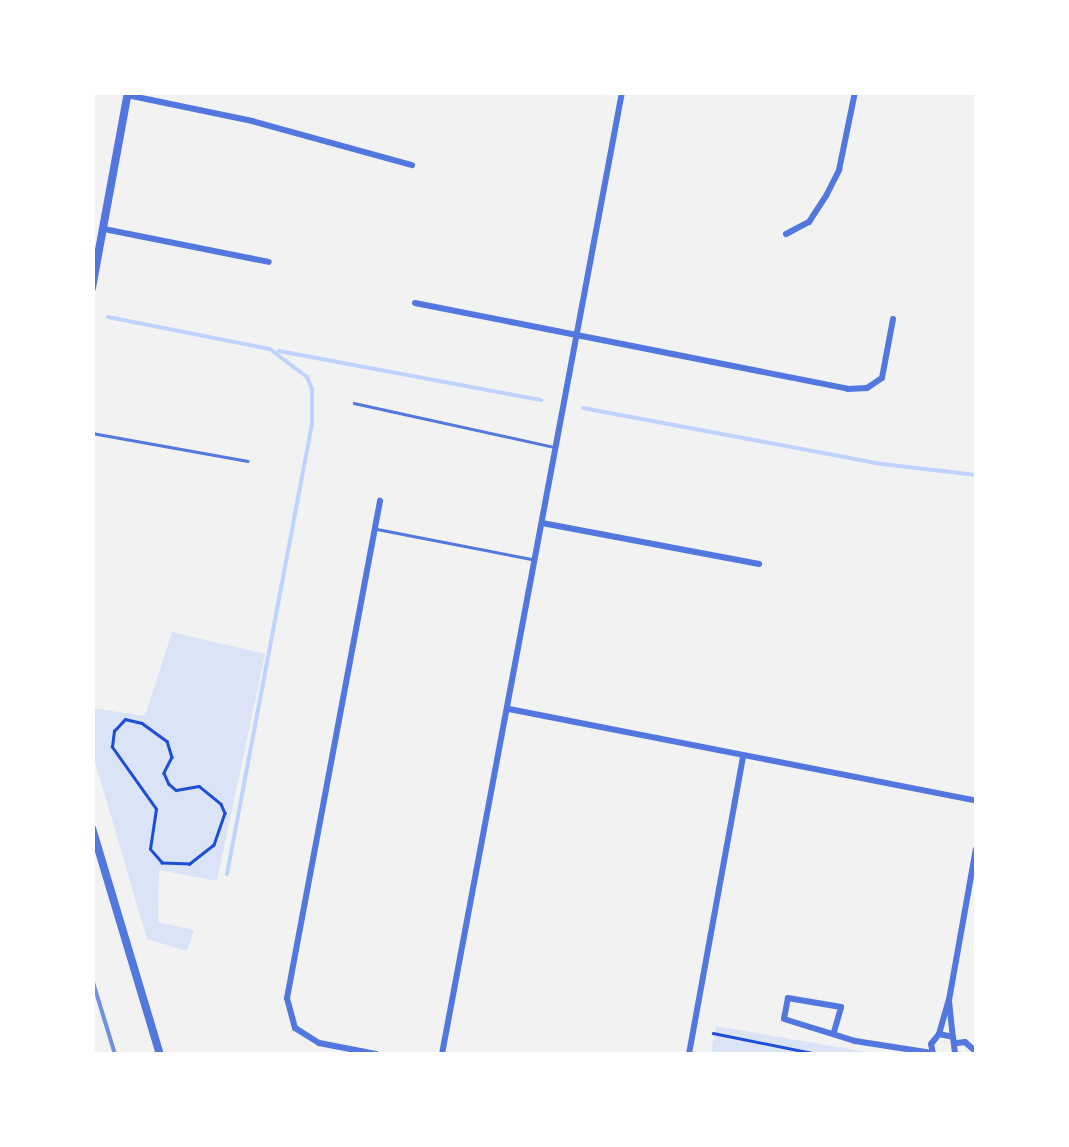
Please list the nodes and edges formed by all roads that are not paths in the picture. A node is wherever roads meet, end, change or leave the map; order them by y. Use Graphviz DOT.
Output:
graph roads {
  1 [pos="622,92"];
  2 [pos="855,92"];
  3 [pos="128,94"];
  4 [pos="412,164"];
  5 [pos="104,229"];
  6 [pos="786,234"];
  7 [pos="269,262"];
  8 [pos="92,288"];
  9 [pos="416,303"];
  10 [pos="894,319"];
  11 [pos="576,335"];
  12 [pos="354,403"];
  13 [pos="92,434"];
  14 [pos="556,447"];
  15 [pos="248,461"];
  16 [pos="380,502"];
  17 [pos="542,522"];
  18 [pos="375,528"];
  19 [pos="534,560"];
  20 [pos="759,564"];
  21 [pos="509,709"];
  22 [pos="743,756"];
  23 [pos="976,800"];
  24 [pos="92,828"];
  25 [pos="976,849"];
  26 [pos="949,1000"];
  27 [pos="834,1032"];
  28 [pos="939,1034"];
  29 [pos="955,1040"];
  30 [pos="976,1052"];
  31 [pos="160,1054"];
  32 [pos="376,1054"];
  33 [pos="442,1054"];
  34 [pos="689,1054"];
  35 [pos="932,1054"];
  36 [pos="955,1054"];
  1 -- 11 [label="street"];
  2 -- 6 [label="street"];
  3 -- 4 [label="street"];
  3 -- 5 [label="street"];
  5 -- 7 [label="street"];
  5 -- 8 [label="street"];
  9 -- 11 [label="street"];
  10 -- 11 [label="street"];
  11 -- 14 [label="street"];
  12 -- 14 [label="lane"];
  13 -- 15 [label="lane"];
  14 -- 17 [label="street"];
  16 -- 18 [label="street"];
  17 -- 19 [label="street"];
  17 -- 20 [label="street"];
  18 -- 19 [label="lane"];
  18 -- 32 [label="street"];
  19 -- 21 [label="street"];
  21 -- 22 [label="street"];
  21 -- 33 [label="street"];
  22 -- 23 [label="street"];
  22 -- 34 [label="street"];
  24 -- 31 [label="street"];
  25 -- 26 [label="street"];
  26 -- 28 [label="street"];
  26 -- 29 [label="street"];
  27 -- 27 [label="street"];
  27 -- 35 [label="street"];
  28 -- 29 [label="street"];
  28 -- 35 [label="street"];
  29 -- 30 [label="street"];
  29 -- 36 [label="street"];
}
